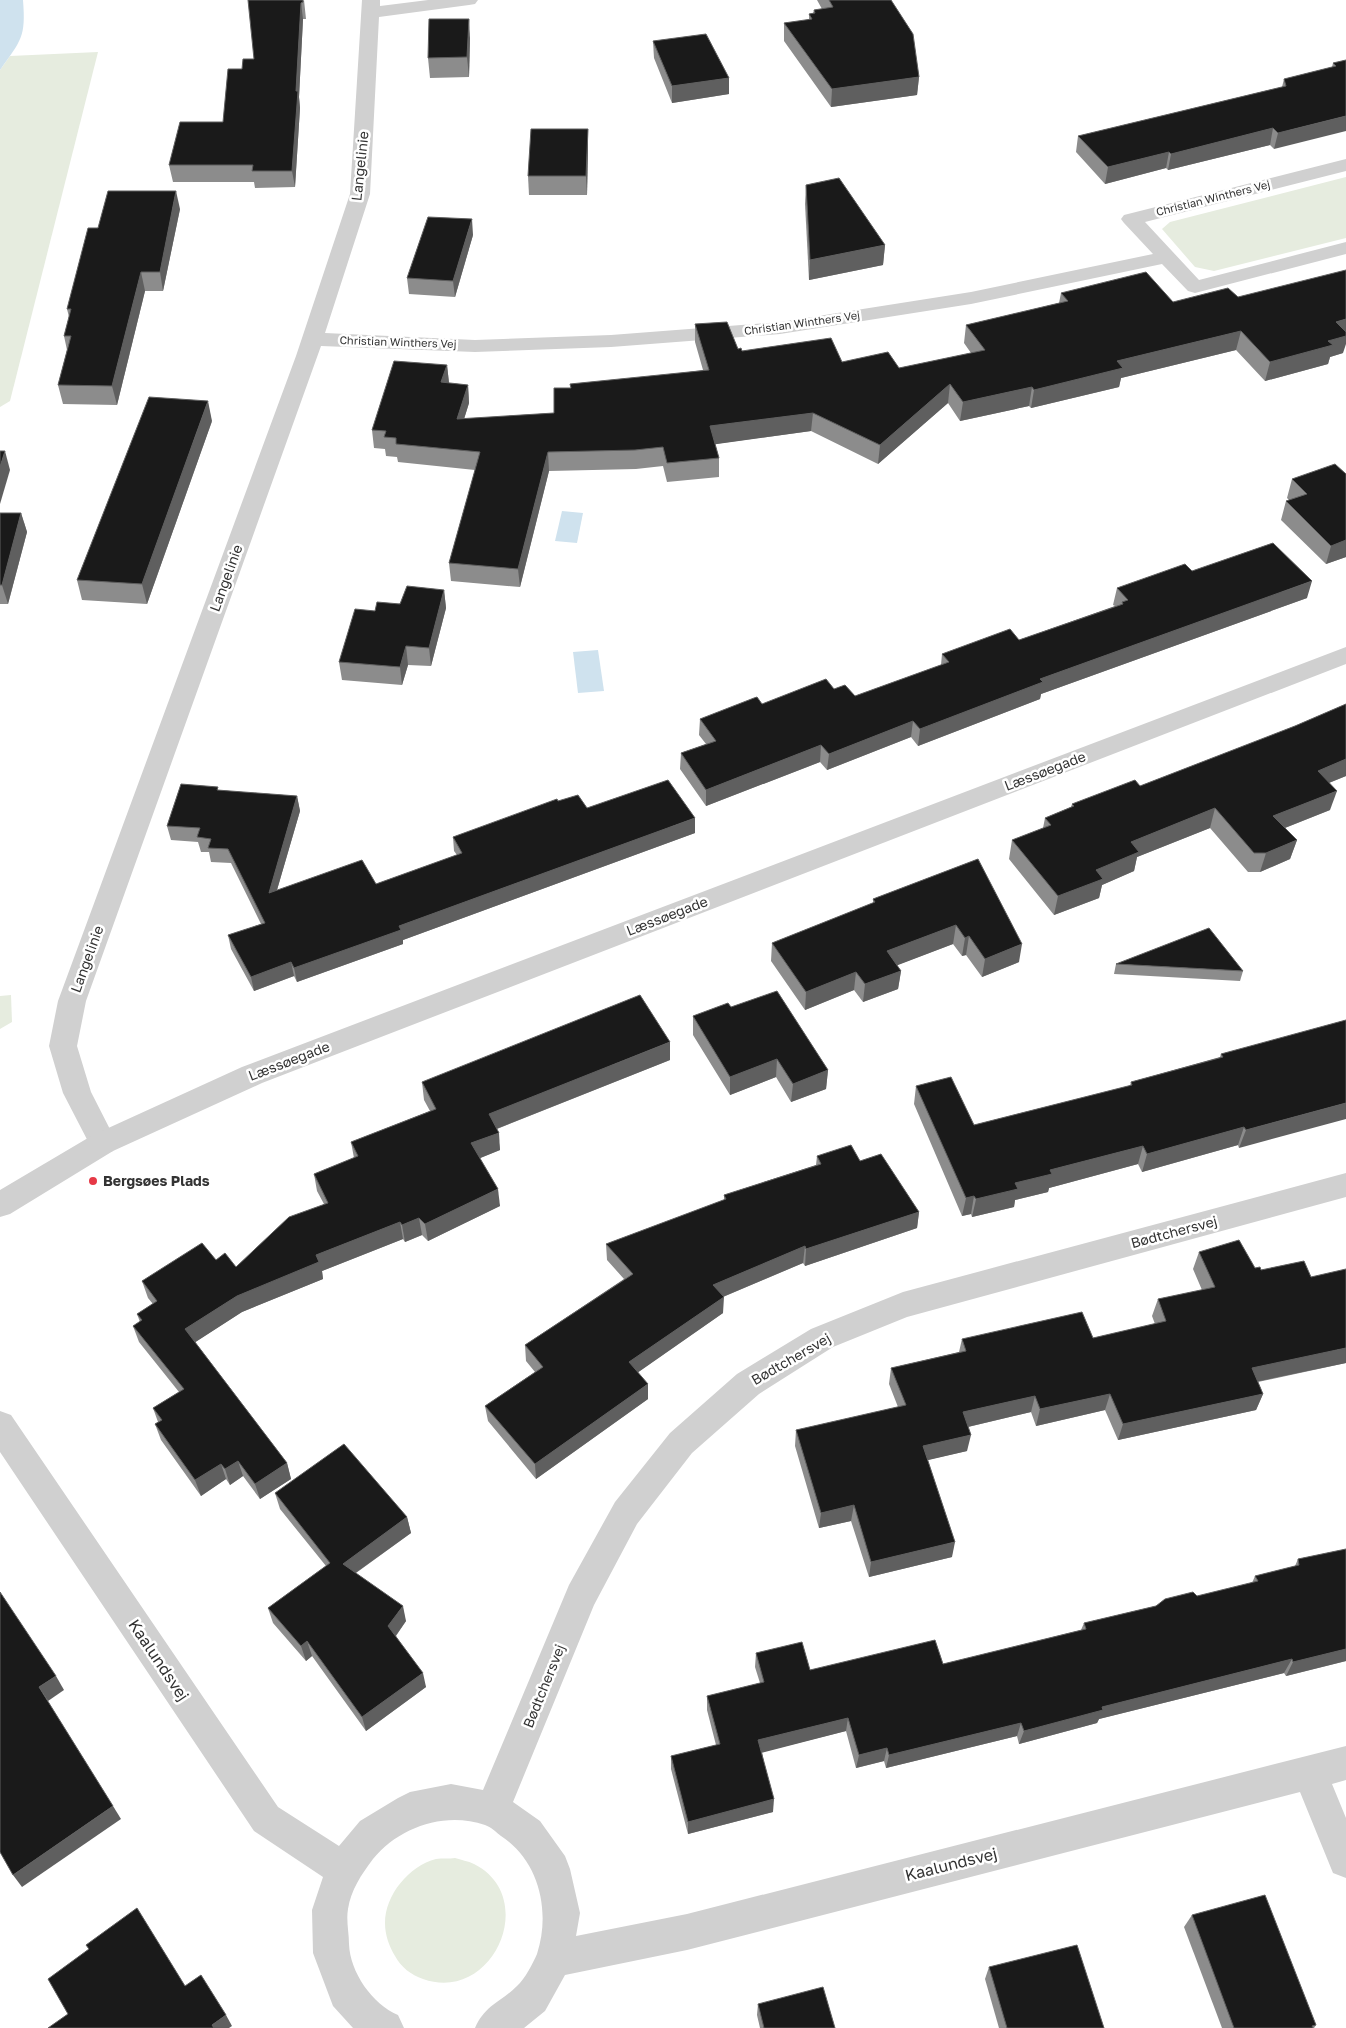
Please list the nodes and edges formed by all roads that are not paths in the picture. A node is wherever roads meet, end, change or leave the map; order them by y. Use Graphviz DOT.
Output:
graph roads {
  1 [pos="469,0"];
  2 [pos="370,6"];
  3 [pos="1346,166"];
  4 [pos="1346,248"];
  5 [pos="1166,257"];
  6 [pos="313,339"];
  7 [pos="1346,655"];
  8 [pos="103,1143"];
  9 [pos="1346,1185"];
  10 [pos="0,1205"];
  11 [pos="0,1425"];
  12 [pos="1346,1762"];
  13 [pos="1309,1772"];
  14 [pos="493,1810"];
  15 [pos="1346,1860"];
  16 [pos="343,1869"];
  17 [pos="554,1959"];
  18 [pos="385,2028"];
  19 [pos="494,2028"];
  1 -- 2 [label="street"];
  2 -- 6 [label="street, Langelinie"];
  3 -- 5 [label="street, Christian Winthers Vej"];
  4 -- 5 [label="street, Christian Winthers Vej"];
  5 -- 6 [label="street, Christian Winthers Vej"];
  6 -- 8 [label="street, Langelinie"];
  7 -- 8 [label="street, Læssøegade"];
  8 -- 10 [label="street, Læssøegade"];
  9 -- 14 [label="street, Bødtchersvej"];
  11 -- 16 [label="street, Kaalundsvej"];
  12 -- 13 [label="street, Kaalundsvej"];
  13 -- 15 [label="street"];
  13 -- 17 [label="street, Kaalundsvej"];
  14 -- 16 [label="street"];
  14 -- 17 [label="street"];
  16 -- 18 [label="street"];
  17 -- 19 [label="street"];
}
